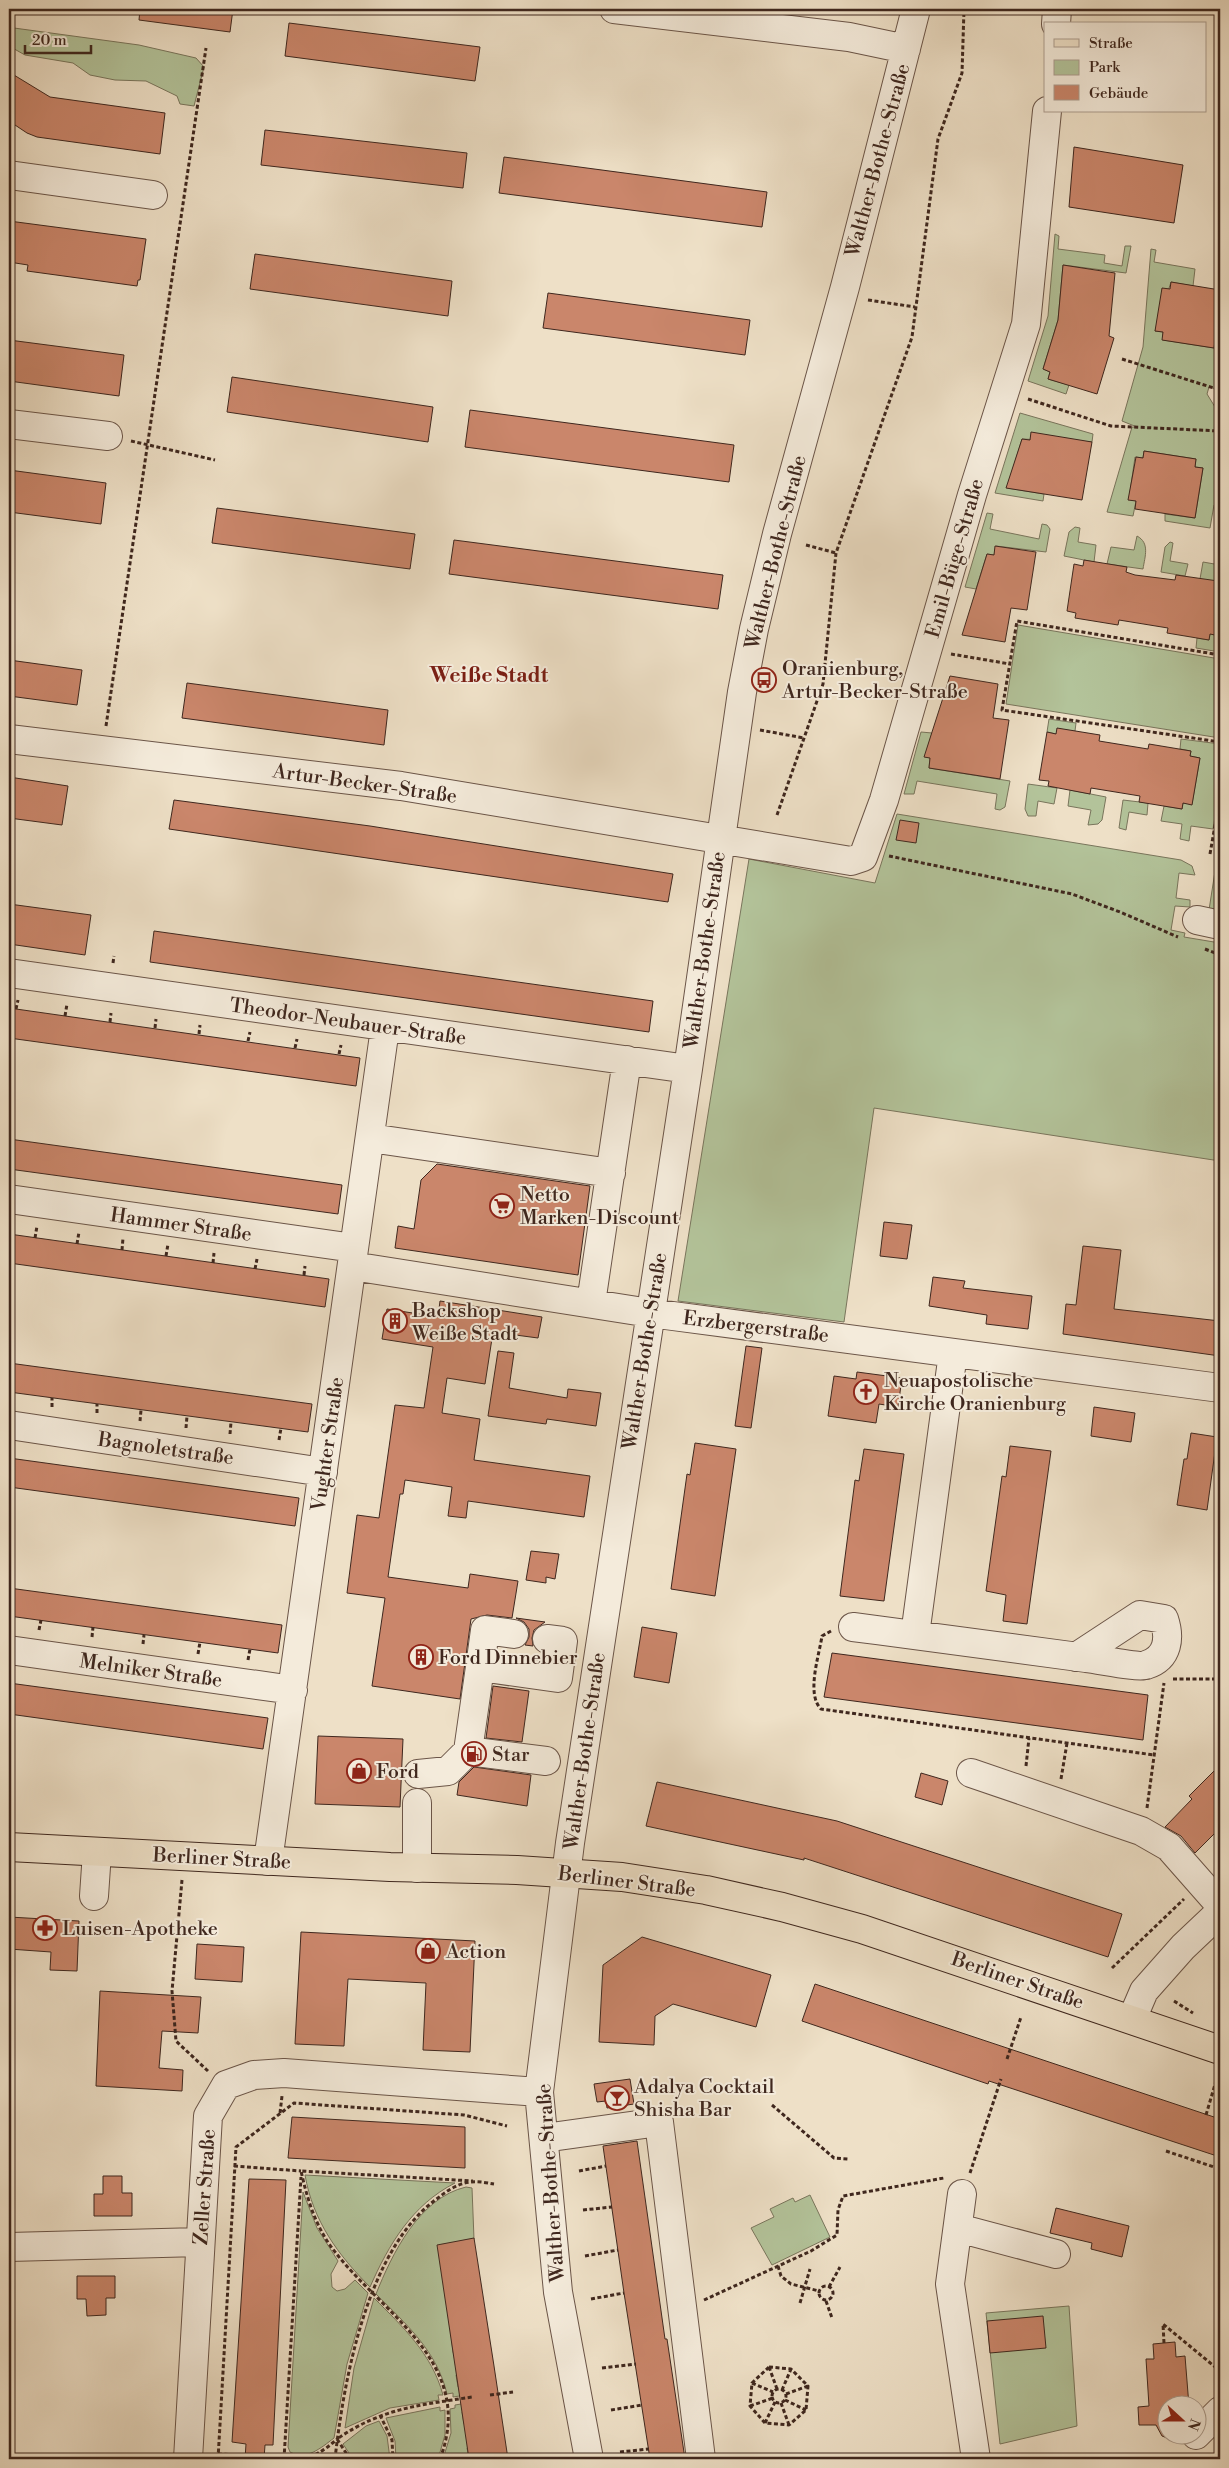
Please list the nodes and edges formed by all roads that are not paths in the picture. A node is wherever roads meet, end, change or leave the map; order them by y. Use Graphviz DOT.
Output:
graph roads {
  1 [pos="614,9"];
  2 [pos="916,9"];
  3 [pos="1058,9"];
  4 [pos="1056,22"];
  5 [pos="906,49"];
  6 [pos="1047,112"];
  7 [pos="9,175"];
  8 [pos="153,195"];
  9 [pos="9,424"];
  10 [pos="108,436"];
  11 [pos="9,740"];
  12 [pos="720,839"];
  13 [pos="9,973"];
  14 [pos="385,1028"];
  15 [pos="627,1060"];
  16 [pos="688,1069"];
  17 [pos="370,1138"];
  18 [pos="611,1173"];
  19 [pos="9,1199"];
  20 [pos="353,1257"];
  21 [pos="592,1303"];
  22 [pos="650,1313"];
  23 [pos="953,1353"];
  24 [pos="1220,1388"];
  25 [pos="9,1425"];
  26 [pos="323,1472"];
  27 [pos="854,1627"];
  28 [pos="514,1634"];
  29 [pos="915,1635"];
  30 [pos="547,1639"];
  31 [pos="9,1650"];
  32 [pos="1076,1656"];
  33 [pos="480,1667"];
  34 [pos="292,1690"];
  35 [pos="468,1751"];
  36 [pos="546,1761"];
  37 [pos="971,1773"];
  38 [pos="418,1774"];
  39 [pos="417,1803"];
  40 [pos="9,1847"];
  41 [pos="97,1852"];
  42 [pos="268,1861"];
  43 [pos="417,1868"];
  44 [pos="567,1873"];
  45 [pos="94,1896"];
  46 [pos="1220,1905"];
  47 [pos="1220,1912"];
  48 [pos="1132,2019"];
  49 [pos="1220,2050"];
  50 [pos="539,2092"];
  51 [pos="544,2138"];
  52 [pos="960,2180"];
  53 [pos="958,2228"];
  54 [pos="200,2242"];
  55 [pos="9,2247"];
  56 [pos="1056,2254"];
  57 [pos="1220,2411"];
  58 [pos="1206,2426"];
  59 [pos="188,2459"];
  60 [pos="589,2459"];
  61 [pos="701,2459"];
  62 [pos="976,2459"];
  1 -- 5 [label="street, Walther-Bothe-Straße"];
  2 -- 5 [label="street, Walther-Bothe-Straße"];
  3 -- 4 [label="street"];
  5 -- 12 [label="street, Walther-Bothe-Straße"];
  6 -- 12 [label="street, Emil-Büge-Straße"];
  7 -- 8 [label="street"];
  9 -- 10 [label="street"];
  11 -- 12 [label="street, Artur-Becker-Straße"];
  12 -- 16 [label="street, Walther-Bothe-Straße"];
  13 -- 14 [label="street, Theodor-Neubauer-Straße"];
  14 -- 15 [label="street, Theodor-Neubauer-Straße"];
  14 -- 17 [label="street, Vughter Straße"];
  15 -- 16 [label="street, Theodor-Neubauer-Straße"];
  15 -- 18 [label="street"];
  16 -- 22 [label="street, Walther-Bothe-Straße"];
  17 -- 18 [label="street"];
  17 -- 20 [label="street, Vughter Straße"];
  18 -- 21 [label="street"];
  19 -- 20 [label="street, Hammer Straße"];
  20 -- 21 [label="street, Erzbergerstraße"];
  20 -- 26 [label="street, Vughter Straße"];
  21 -- 22 [label="street, Erzbergerstraße"];
  22 -- 23 [label="street, Erzbergerstraße"];
  22 -- 44 [label="street, Walther-Bothe-Straße"];
  23 -- 24 [label="street, Erzbergerstraße"];
  23 -- 29 [label="street"];
  25 -- 26 [label="street, Bagnoletstraße"];
  26 -- 34 [label="street, Vughter Straße"];
  27 -- 29 [label="street"];
  28 -- 33 [label="street"];
  29 -- 32 [label="street"];
  30 -- 33 [label="street"];
  31 -- 34 [label="street, Melniker Straße"];
  33 -- 35 [label="street"];
  34 -- 42 [label="street, Vughter Straße"];
  35 -- 36 [label="street"];
  35 -- 38 [label="street"];
  37 -- 46 [label="street"];
  39 -- 43 [label="street"];
  40 -- 41 [label="main road, Berliner Straße"];
  41 -- 42 [label="main road, Berliner Straße"];
  41 -- 45 [label="street"];
  42 -- 43 [label="main road, Berliner Straße"];
  43 -- 44 [label="main road, Berliner Straße"];
  44 -- 48 [label="main road, Berliner Straße"];
  44 -- 50 [label="street, Walther-Bothe-Straße"];
  47 -- 48 [label="street"];
  48 -- 49 [label="main road, Berliner Straße"];
  50 -- 51 [label="street, Walther-Bothe-Straße"];
  50 -- 54 [label="street, Zeller Straße"];
  51 -- 60 [label="street, Walther-Bothe-Straße"];
  51 -- 61 [label="street"];
  52 -- 53 [label="street"];
  53 -- 56 [label="street"];
  53 -- 62 [label="street"];
  54 -- 55 [label="street"];
  54 -- 59 [label="street, Zeller Straße"];
  57 -- 58 [label="street"];
}
